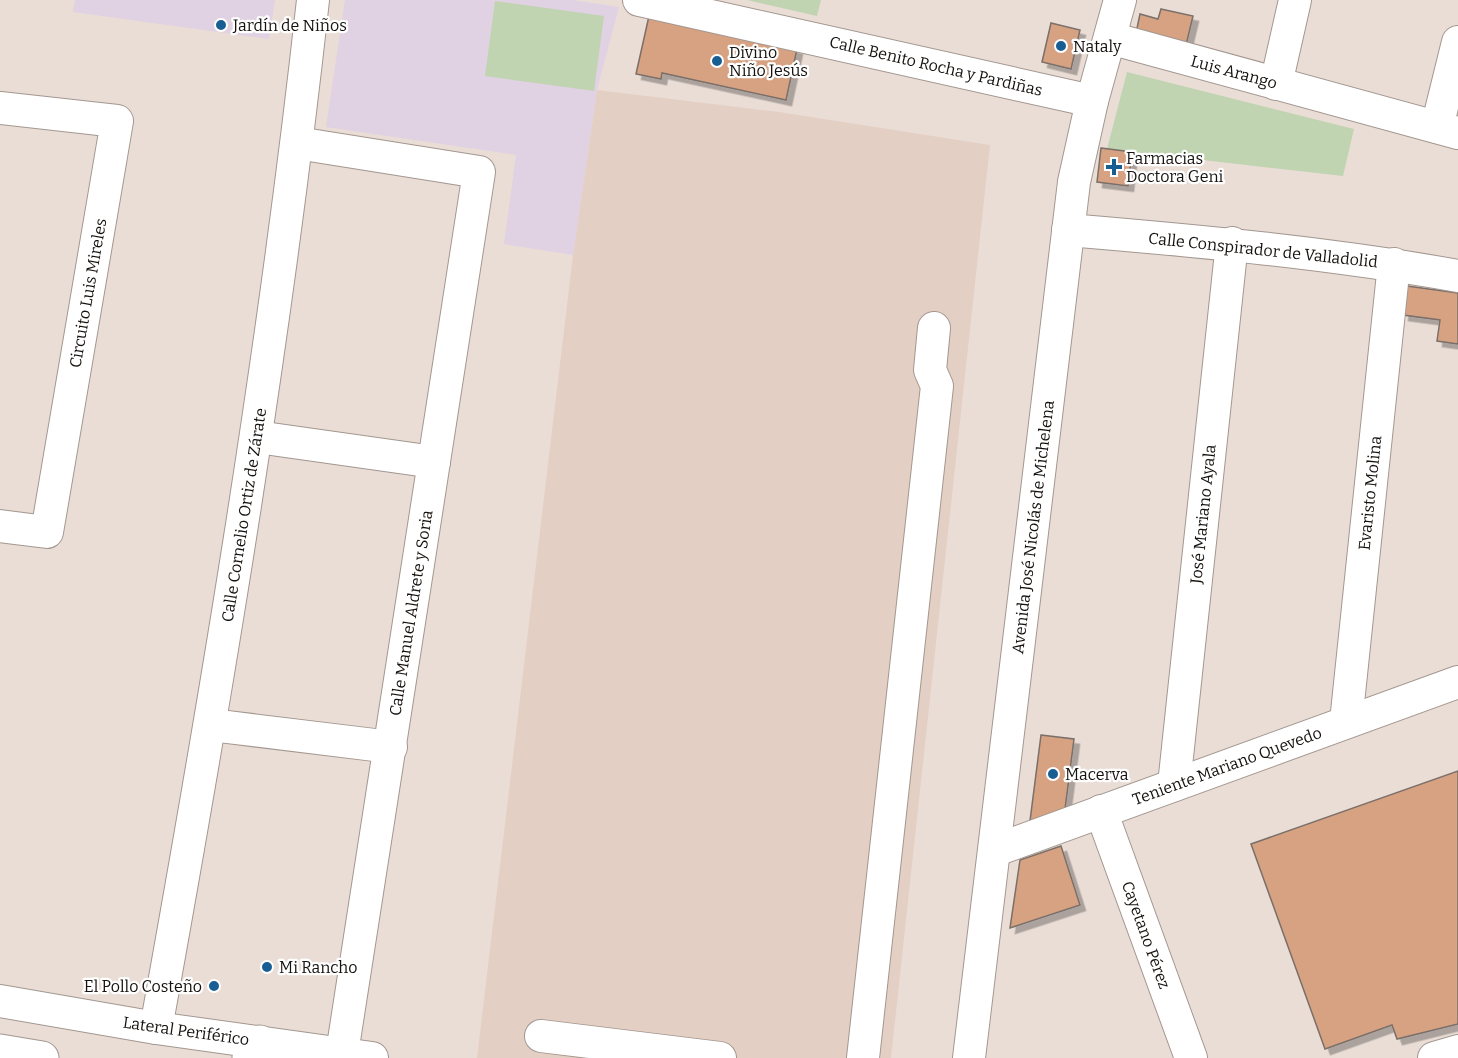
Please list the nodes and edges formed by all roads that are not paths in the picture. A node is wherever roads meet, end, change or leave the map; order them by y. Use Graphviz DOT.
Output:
graph roads {
  1 [pos="313,0"];
  2 [pos="639,0"];
  3 [pos="1120,0"];
  4 [pos="1295,0"];
  5 [pos="1110,38"];
  6 [pos="1458,42"];
  7 [pos="1276,84"];
  8 [pos="1092,101"];
  9 [pos="0,108"];
  10 [pos="1447,130"];
  11 [pos="297,143"];
  12 [pos="1068,230"];
  13 [pos="1232,243"];
  14 [pos="1394,264"];
  15 [pos="1458,276"];
  16 [pos="934,328"];
  17 [pos="256,437"];
  18 [pos="434,462"];
  19 [pos="0,526"];
  20 [pos="1458,682"];
  21 [pos="1346,722"];
  22 [pos="211,725"];
  23 [pos="391,747"];
  24 [pos="1174,785"];
  25 [pos="1101,812"];
  26 [pos="996,850"];
  27 [pos="0,1000"];
  28 [pos="156,1028"];
  29 [pos="541,1036"];
  30 [pos="254,1050"];
  31 [pos="0,1051"];
  32 [pos="1458,1051"];
  33 [pos="357,1056"];
  34 [pos="42,1058"];
  35 [pos="720,1058"];
  36 [pos="863,1058"];
  37 [pos="969,1058"];
  38 [pos="1191,1058"];
  39 [pos="1434,1058"];
  1 -- 11 [label="street, Calle Cornelio Ortiz de Zárate"];
  2 -- 8 [label="street, Calle Benito Rocha y Pardiñas"];
  3 -- 5 [label="street, Avenida José Nicolás de Michelena"];
  4 -- 7 [label="street"];
  5 -- 7 [label="street, Luis Arango"];
  5 -- 8 [label="street, Avenida José Nicolás de Michelena"];
  6 -- 10 [label="street"];
  7 -- 10 [label="street, Luis Arango"];
  8 -- 12 [label="street, Avenida José Nicolás de Michelena"];
  9 -- 19 [label="street, Circuito Luis Mireles"];
  11 -- 17 [label="street, Calle Cornelio Ortiz de Zárate"];
  11 -- 18 [label="street, Calle Manuel Aldrete y Soria"];
  12 -- 13 [label="street, Calle Conspirador de Valladolid"];
  12 -- 26 [label="street, Avenida José Nicolás de Michelena"];
  13 -- 14 [label="street, Calle Conspirador de Valladolid"];
  13 -- 24 [label="street, José Mariano Ayala"];
  14 -- 15 [label="street, Calle Conspirador de Valladolid"];
  14 -- 21 [label="street, Evaristo Molina"];
  16 -- 36 [label="street"];
  17 -- 18 [label="street"];
  17 -- 22 [label="street, Calle Cornelio Ortiz de Zárate"];
  18 -- 23 [label="street, Calle Manuel Aldrete y Soria"];
  20 -- 21 [label="street, Teniente Mariano Quevedo"];
  21 -- 24 [label="street, Teniente Mariano Quevedo"];
  22 -- 23 [label="street"];
  22 -- 28 [label="street, Calle Cornelio Ortiz de Zárate"];
  23 -- 33 [label="street, Calle Manuel Aldrete y Soria"];
  24 -- 25 [label="street, Teniente Mariano Quevedo"];
  25 -- 26 [label="street, Teniente Mariano Quevedo"];
  25 -- 38 [label="street, Cayetano Pérez"];
  26 -- 37 [label="street, Avenida José Nicolás de Michelena"];
  27 -- 28 [label="street, Lateral Periférico"];
  28 -- 30 [label="street, Lateral Periférico"];
  29 -- 35 [label="street"];
  30 -- 33 [label="street, Lateral Periférico"];
  31 -- 34 [label="highway"];
  32 -- 39 [label="street"];
}
